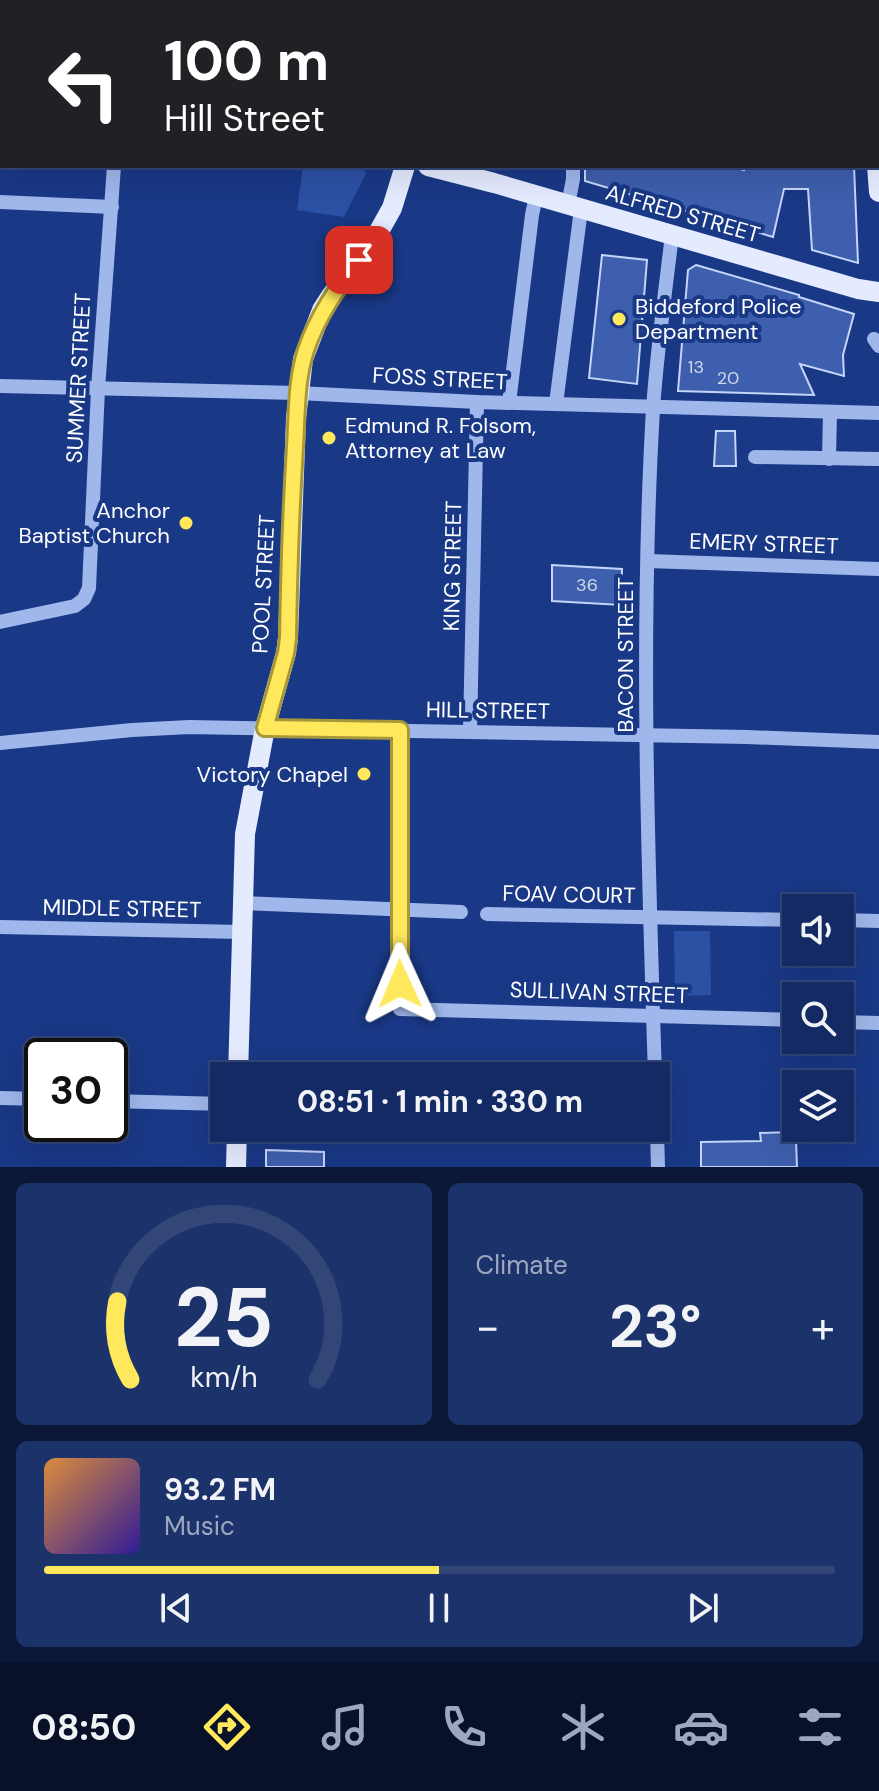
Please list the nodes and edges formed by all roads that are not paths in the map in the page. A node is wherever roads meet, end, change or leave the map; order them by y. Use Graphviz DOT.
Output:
graph roads {
  1 [pos="114,168"];
  2 [pos="404,168"];
  3 [pos="435,168"];
  4 [pos="573,168"];
  5 [pos="877,168"];
  6 [pos="879,192"];
  7 [pos="536,196"];
  8 [pos="0,202"];
  9 [pos="112,207"];
  10 [pos="575,207"];
  11 [pos="672,235"];
  12 [pos="879,292"];
  13 [pos="0,386"];
  14 [pos="98,389"];
  15 [pos="298,393"];
  16 [pos="477,402"];
  17 [pos="509,403"];
  18 [pos="556,404"];
  19 [pos="653,407"];
  20 [pos="830,412"];
  21 [pos="879,413"];
  22 [pos="755,457"];
  23 [pos="829,459"];
  24 [pos="879,459"];
  25 [pos="648,561"];
  26 [pos="879,569"];
  27 [pos="0,622"];
  28 [pos="265,728"];
  29 [pos="400,730"];
  30 [pos="470,731"];
  31 [pos="647,735"];
  32 [pos="879,742"];
  33 [pos="0,743"];
  34 [pos="243,903"];
  35 [pos="399,909"];
  36 [pos="461,912"];
  37 [pos="487,914"];
  38 [pos="651,917"];
  39 [pos="782,920"];
  40 [pos="854,920"];
  41 [pos="879,921"];
  42 [pos="0,927"];
  43 [pos="243,932"];
  44 [pos="653,1016"];
  45 [pos="782,1020"];
  46 [pos="854,1022"];
  47 [pos="879,1023"];
  48 [pos="238,1062"];
  49 [pos="655,1062"];
  50 [pos="0,1098"];
  51 [pos="24,1099"];
  52 [pos="128,1101"];
  53 [pos="210,1104"];
  54 [pos="237,1142"];
  55 [pos="657,1142"];
  56 [pos="236,1167"];
  57 [pos="658,1167"];
  1 -- 9 [label="street, SUMMER STREET"];
  2 -- 15 [label="main road, POOL STREET"];
  3 -- 7 [label="main road, ALFRED STREET"];
  4 -- 10 [label="street"];
  5 -- 6 [label="main road"];
  7 -- 10 [label="main road, ALFRED STREET"];
  7 -- 17 [label="street"];
  8 -- 9 [label="street"];
  9 -- 14 [label="street, SUMMER STREET"];
  10 -- 11 [label="main road, ALFRED STREET"];
  10 -- 18 [label="street"];
  11 -- 12 [label="main road, ALFRED STREET"];
  11 -- 19 [label="street, BACON STREET"];
  13 -- 14 [label="street, FOSS STREET"];
  14 -- 15 [label="street, FOSS STREET"];
  14 -- 27 [label="street, SUMMER STREET"];
  15 -- 16 [label="street, FOSS STREET"];
  15 -- 28 [label="main road, POOL STREET"];
  16 -- 17 [label="street, FOSS STREET"];
  16 -- 30 [label="street, KING STREET"];
  17 -- 18 [label="street, FOSS STREET"];
  18 -- 19 [label="street, FOSS STREET"];
  19 -- 20 [label="street, FOSS STREET"];
  19 -- 25 [label="street, BACON STREET"];
  20 -- 21 [label="street, FOSS STREET"];
  20 -- 23 [label="street"];
  22 -- 23 [label="street"];
  23 -- 24 [label="street"];
  25 -- 26 [label="street, EMERY STREET"];
  25 -- 31 [label="street, BACON STREET"];
  28 -- 29 [label="street, HILL STREET"];
  28 -- 33 [label="street, HILL STREET"];
  28 -- 34 [label="main road, POOL STREET"];
  29 -- 30 [label="street, HILL STREET"];
  29 -- 35 [label="street"];
  30 -- 31 [label="street, HILL STREET"];
  31 -- 32 [label="street, HILL STREET"];
  31 -- 38 [label="street, BACON STREET"];
  34 -- 35 [label="street"];
  34 -- 43 [label="main road, POOL STREET"];
  35 -- 36 [label="street"];
  35 -- 44 [label="street, SULLIVAN STREET"];
  37 -- 38 [label="street, FOAV COURT"];
  38 -- 39 [label="street, FOAV COURT"];
  38 -- 44 [label="street, BACON STREET"];
  40 -- 41 [label="street"];
  42 -- 43 [label="street, MIDDLE STREET"];
  43 -- 48 [label="main road, POOL STREET"];
  44 -- 45 [label="street, SULLIVAN STREET"];
  44 -- 49 [label="street, BACON STREET"];
  46 -- 47 [label="street"];
  50 -- 51 [label="street"];
  52 -- 53 [label="street"];
  54 -- 56 [label="main road"];
  55 -- 57 [label="street"];
}
